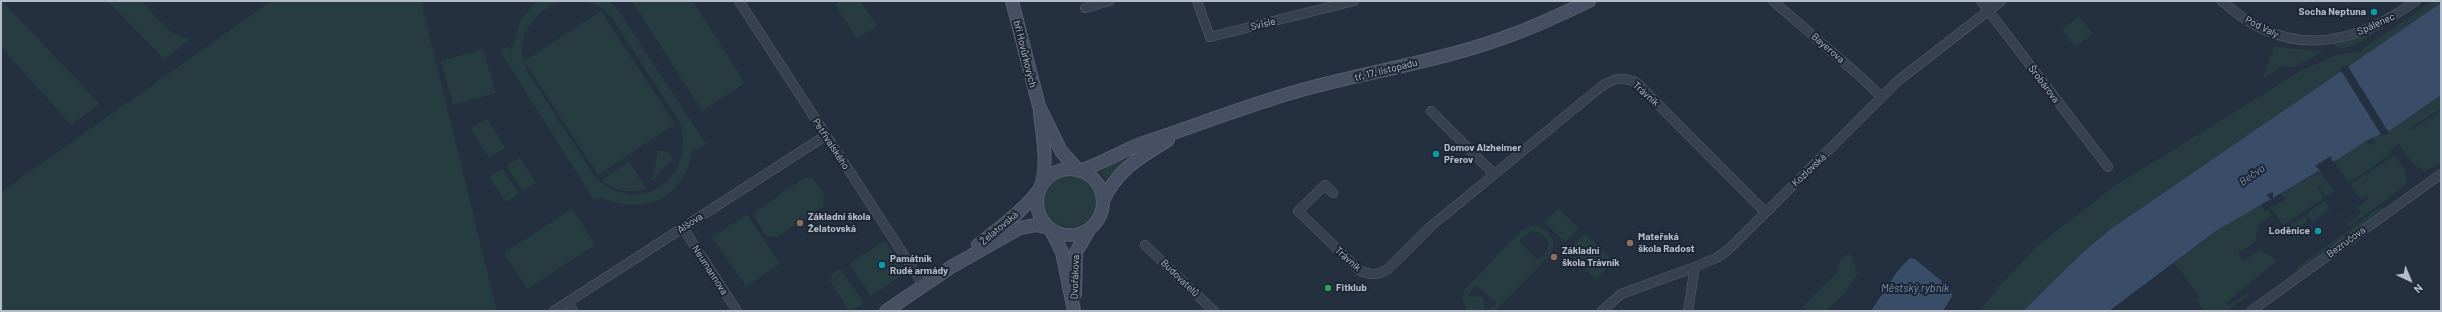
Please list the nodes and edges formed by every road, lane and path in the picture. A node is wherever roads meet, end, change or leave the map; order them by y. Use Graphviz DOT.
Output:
graph roads {
  1 [pos="739,1"];
  2 [pos="1012,1"];
  3 [pos="1109,1"];
  4 [pos="1197,1"];
  5 [pos="1354,1"];
  6 [pos="1773,1"];
  7 [pos="1981,1"];
  8 [pos="2001,1"];
  9 [pos="2222,1"];
  10 [pos="2416,1"];
  11 [pos="1586,2"];
  12 [pos="1085,8"];
  13 [pos="1988,10"];
  14 [pos="2331,39"];
  15 [pos="1882,97"];
  16 [pos="1039,106"];
  17 [pos="1431,111"];
  18 [pos="1188,128"];
  19 [pos="826,136"];
  20 [pos="2108,166"];
  21 [pos="1080,171"];
  22 [pos="1494,174"];
  23 [pos="2441,174"];
  24 [pos="1042,184"];
  25 [pos="1333,193"];
  26 [pos="1102,201"];
  27 [pos="1765,212"];
  28 [pos="1093,225"];
  29 [pos="683,228"];
  30 [pos="1050,228"];
  31 [pos="1145,245"];
  32 [pos="951,267"];
  33 [pos="1695,267"];
  34 [pos="924,286"];
  35 [pos="568,302"];
  36 [pos="2253,310"];
  37 [pos="554,311"];
  38 [pos="574,311"];
  39 [pos="737,311"];
  40 [pos="886,311"];
  41 [pos="1074,311"];
  42 [pos="1214,311"];
  43 [pos="1602,311"];
  44 [pos="1688,311"];
  1 -- 19 [label="street, Petřivalského"];
  2 -- 16 [label="main road, bří Hovůrkových"];
  3 -- 12 [label="street"];
  4 -- 5 [label="street, Svisle"];
  6 -- 15 [label="street, Bayerova"];
  7 -- 13 [label="street, Šrobárova"];
  8 -- 13 [label="street, Kozlovská"];
  9 -- 14 [label="street, Pod Valy"];
  10 -- 14 [label="street, Spálenec"];
  11 -- 18 [label="main road, tř. 17. listopadu"];
  13 -- 15 [label="street, Kozlovská"];
  13 -- 20 [label="street, Šrobárova"];
  15 -- 27 [label="street, Kozlovská"];
  16 -- 21 [label="main road, bří Hovůrkových"];
  16 -- 24 [label="main road, bří Hovůrkových"];
  17 -- 22 [label="street"];
  18 -- 21 [label="main road, tř. 17. listopadu"];
  18 -- 26 [label="main road, tř. 17. listopadu"];
  19 -- 29 [label="street, Alšova"];
  19 -- 34 [label="street, Petřivalského"];
  21 -- 24 [label="main road"];
  21 -- 26 [label="main road"];
  22 -- 25 [label="street, Trávník"];
  22 -- 27 [label="street, Trávník"];
  23 -- 36 [label="street, Bezručova"];
  24 -- 30 [label="main road"];
  24 -- 32 [label="main road, Želatovská"];
  26 -- 28 [label="main road"];
  27 -- 33 [label="street, Kozlovská"];
  28 -- 30 [label="main road"];
  28 -- 41 [label="main road, Dvořákova"];
  29 -- 35 [label="street, Alšova"];
  29 -- 39 [label="street, Neumannova"];
  30 -- 32 [label="main road, Želatovská"];
  30 -- 41 [label="main road, Dvořákova"];
  31 -- 42 [label="street, Budovatelů"];
  32 -- 34 [label="main road, Želatovská"];
  33 -- 43 [label="street, Kozlovská"];
  33 -- 44 [label="street"];
  34 -- 40 [label="main road, Želatovská"];
  35 -- 37 [label="street, Alšova"];
  35 -- 38 [label="street"];
}
